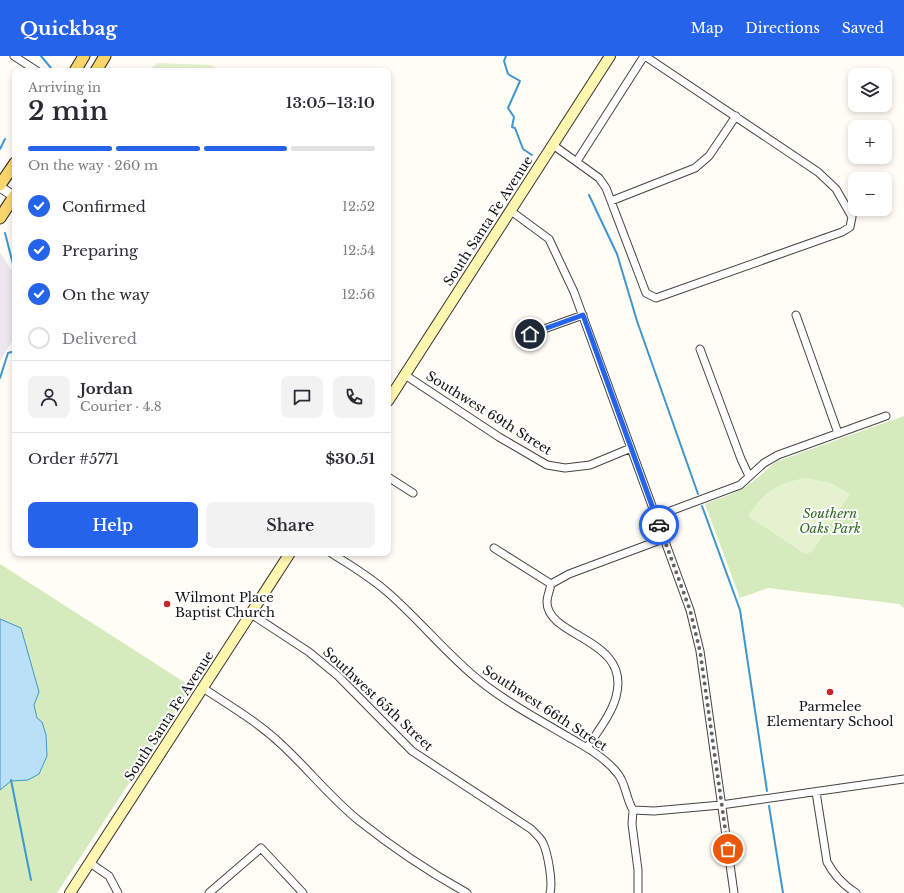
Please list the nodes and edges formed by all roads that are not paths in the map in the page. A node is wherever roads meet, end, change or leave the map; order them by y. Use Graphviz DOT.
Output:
graph roads {
  1 [pos="14,56"];
  2 [pos="84,56"];
  3 [pos="106,56"];
  4 [pos="610,56"];
  5 [pos="644,56"];
  6 [pos="32,68"];
  7 [pos="77,68"];
  8 [pos="98,68"];
  9 [pos="736,116"];
  10 [pos="553,145"];
  11 [pos="577,160"];
  12 [pos="12,168"];
  13 [pos="0,186"];
  14 [pos="12,194"];
  15 [pos="12,200"];
  16 [pos="611,201"];
  17 [pos="511,211"];
  18 [pos="0,218"];
  19 [pos="583,315"];
  20 [pos="796,315"];
  21 [pos="530,334"];
  22 [pos="700,349"];
  23 [pos="405,375"];
  24 [pos="391,396"];
  25 [pos="886,416"];
  26 [pos="838,433"];
  27 [pos="631,448"];
  28 [pos="749,476"];
  29 [pos="391,478"];
  30 [pos="413,493"];
  31 [pos="657,516"];
  32 [pos="663,539"];
  33 [pos="494,548"];
  34 [pos="288,556"];
  35 [pos="335,556"];
  36 [pos="551,584"];
  37 [pos="251,614"];
  38 [pos="203,688"];
  39 [pos="587,748"];
  40 [pos="904,779"];
  41 [pos="816,792"];
  42 [pos="721,805"];
  43 [pos="633,810"];
  44 [pos="90,863"];
  45 [pos="70,893"];
  46 [pos="118,893"];
  47 [pos="208,893"];
  48 [pos="303,893"];
  49 [pos="467,893"];
  50 [pos="550,893"];
  51 [pos="638,893"];
  52 [pos="734,893"];
  53 [pos="856,893"];
  1 -- 6 [label="street"];
  2 -- 7 [label="main road"];
  3 -- 8 [label="main road"];
  4 -- 10 [label="main road, South Santa Fe Avenue"];
  5 -- 9 [label="street"];
  5 -- 11 [label="street"];
  9 -- 16 [label="street"];
  9 -- 16 [label="street"];
  10 -- 11 [label="street"];
  10 -- 17 [label="main road, South Santa Fe Avenue"];
  11 -- 16 [label="street"];
  12 -- 13 [label="main road"];
  13 -- 14 [label="street"];
  15 -- 18 [label="main road"];
  17 -- 19 [label="street"];
  17 -- 23 [label="main road, South Santa Fe Avenue"];
  19 -- 21 [label="street"];
  19 -- 27 [label="street"];
  20 -- 26 [label="street"];
  22 -- 28 [label="street"];
  23 -- 24 [label="main road, South Santa Fe Avenue"];
  23 -- 27 [label="street, Southwest 69th Street"];
  25 -- 26 [label="street"];
  26 -- 28 [label="street"];
  27 -- 31 [label="street"];
  28 -- 31 [label="street"];
  29 -- 30 [label="street"];
  31 -- 32 [label="street"];
  32 -- 36 [label="street"];
  32 -- 42 [label="street"];
  33 -- 36 [label="street"];
  34 -- 37 [label="main road, South Santa Fe Avenue"];
  35 -- 39 [label="street, Southwest 66th Street"];
  36 -- 39 [label="street"];
  37 -- 38 [label="main road, South Santa Fe Avenue"];
  37 -- 50 [label="street, Southwest 65th Street"];
  38 -- 44 [label="main road, South Santa Fe Avenue"];
  38 -- 49 [label="street"];
  39 -- 43 [label="street, Southwest 66th Street"];
  40 -- 41 [label="street"];
  41 -- 42 [label="street"];
  41 -- 53 [label="street"];
  42 -- 43 [label="street"];
  42 -- 52 [label="street"];
  43 -- 51 [label="street"];
  44 -- 45 [label="main road, South Santa Fe Avenue"];
  44 -- 46 [label="street"];
  47 -- 48 [label="street"];
}
